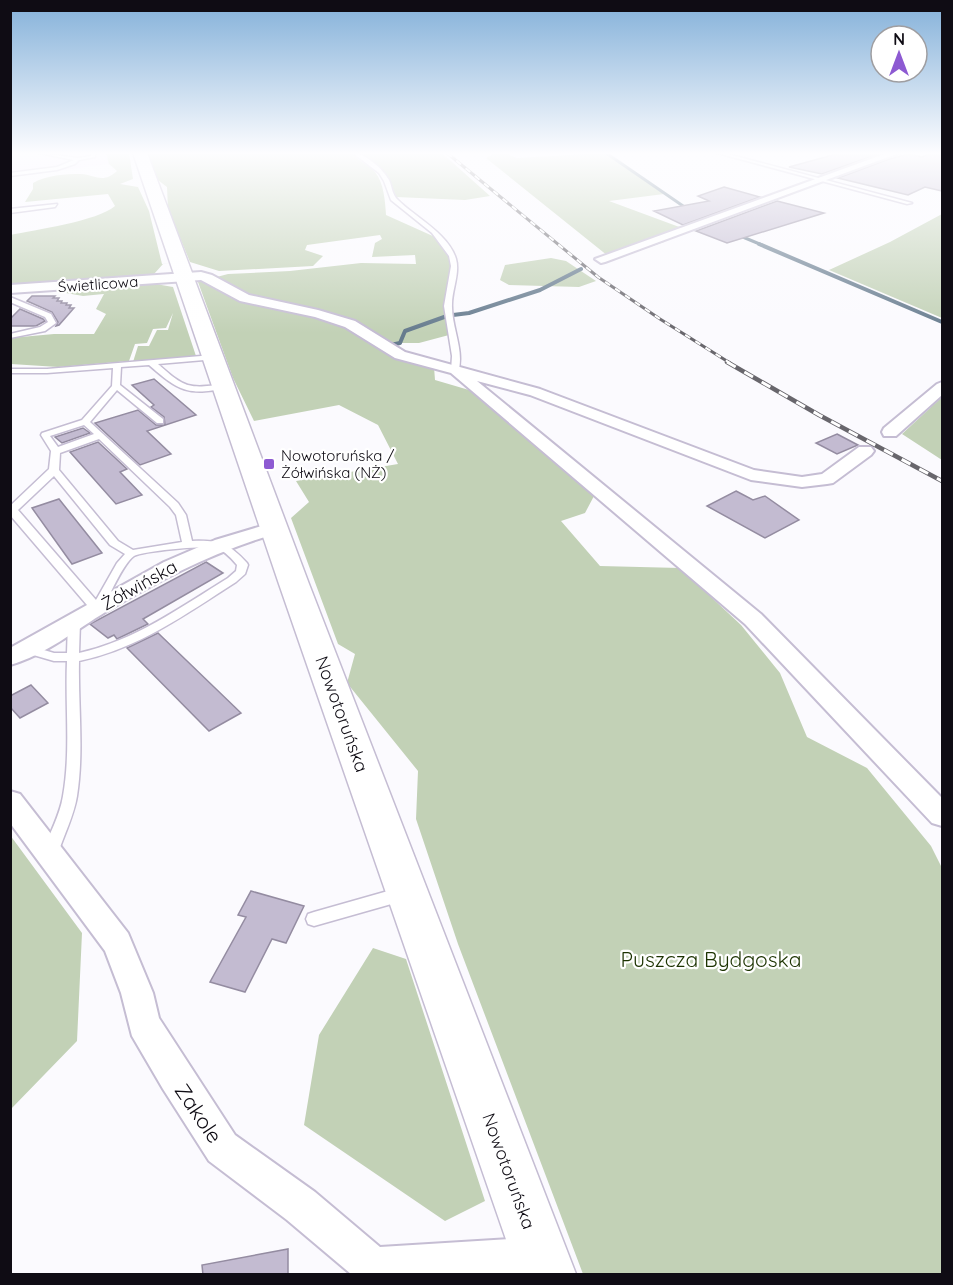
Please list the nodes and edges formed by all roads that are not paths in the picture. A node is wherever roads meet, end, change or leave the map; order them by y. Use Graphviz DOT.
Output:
graph roads {
  1 [pos="162,213"];
  2 [pos="410,213"];
  3 [pos="731,213"];
  4 [pos="601,259"];
  5 [pos="185,277"];
  6 [pos="10,289"];
  7 [pos="10,299"];
  8 [pos="10,336"];
  9 [pos="213,357"];
  10 [pos="152,363"];
  11 [pos="117,366"];
  12 [pos="10,371"];
  13 [pos="455,371"];
  14 [pos="116,386"];
  15 [pos="224,386"];
  16 [pos="942,387"];
  17 [pos="160,421"];
  18 [pos="85,422"];
  19 [pos="890,432"];
  20 [pos="100,435"];
  21 [pos="56,451"];
  22 [pos="865,451"];
  23 [pos="54,470"];
  24 [pos="11,511"];
  25 [pos="275,528"];
  26 [pos="220,544"];
  27 [pos="188,545"];
  28 [pos="131,553"];
  29 [pos="97,609"];
  30 [pos="74,622"];
  31 [pos="19,653"];
  32 [pos="73,657"];
  33 [pos="10,802"];
  34 [pos="942,815"];
  35 [pos="50,853"];
  36 [pos="407,892"];
  37 [pos="314,920"];
  38 [pos="544,1266"];
  39 [pos="373,1271"];
  1 -- 5 [label="main road, Nowotoruńska"];
  2 -- 13 [label="lane"];
  3 -- 4 [label="street"];
  5 -- 6 [label="street, Świetlicowa"];
  5 -- 9 [label="main road, Nowotoruńska"];
  5 -- 13 [label="street, Świetlicowa"];
  7 -- 8 [label="lane"];
  9 -- 10 [label="lane"];
  9 -- 15 [label="main road, Nowotoruńska"];
  10 -- 11 [label="lane"];
  10 -- 15 [label="lane"];
  11 -- 12 [label="lane"];
  11 -- 14 [label="lane"];
  13 -- 22 [label="street, Świetlicowa"];
  13 -- 34 [label="street"];
  14 -- 17 [label="lane"];
  14 -- 18 [label="lane"];
  15 -- 25 [label="main road, Nowotoruńska"];
  16 -- 19 [label="street"];
  18 -- 20 [label="lane"];
  18 -- 21 [label="lane"];
  20 -- 21 [label="lane"];
  20 -- 27 [label="lane"];
  21 -- 23 [label="lane"];
  23 -- 24 [label="lane"];
  23 -- 28 [label="lane"];
  24 -- 29 [label="lane"];
  25 -- 26 [label="street, Żółwińska"];
  25 -- 36 [label="main road, Nowotoruńska"];
  26 -- 27 [label="lane"];
  26 -- 29 [label="street, Żółwińska"];
  26 -- 32 [label="lane"];
  27 -- 28 [label="lane"];
  28 -- 29 [label="lane"];
  29 -- 30 [label="street, Żółwińska"];
  30 -- 31 [label="street, Żółwińska"];
  30 -- 32 [label="lane"];
  31 -- 32 [label="lane"];
  32 -- 35 [label="lane"];
  33 -- 35 [label="street, Zakole"];
  35 -- 39 [label="street, Zakole"];
  36 -- 37 [label="lane"];
  36 -- 38 [label="main road, Nowotoruńska"];
  38 -- 39 [label="street, Zakole"];
}
